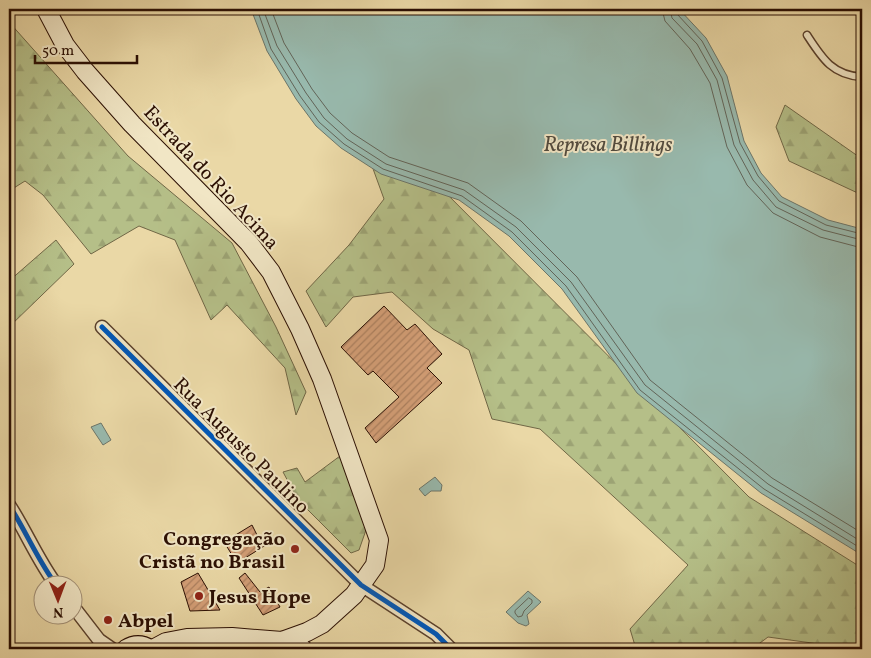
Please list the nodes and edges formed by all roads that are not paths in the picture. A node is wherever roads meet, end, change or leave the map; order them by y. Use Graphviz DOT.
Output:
graph roads {
  1 [pos="46,9"];
  2 [pos="806,35"];
  3 [pos="862,77"];
  4 [pos="102,327"];
  5 [pos="9,505"];
  6 [pos="49,576"];
  7 [pos="361,585"];
  8 [pos="82,618"];
  9 [pos="301,643"];
  10 [pos="112,649"];
  11 [pos="126,649"];
  12 [pos="151,649"];
  13 [pos="451,649"];
  1 -- 7 [label="main road, Estrada do Rio Acima"];
  2 -- 3 [label="lane"];
  4 -- 7 [label="street, Rua Augusto Paulino"];
  5 -- 6 [label="street"];
  7 -- 9 [label="main road, Estrada do Rio Acima"];
  7 -- 13 [label="street, Rua Augusto Paulino"];
  8 -- 10 [label="street"];
  9 -- 12 [label="main road, Estrada do Rio Acima"];
  11 -- 12 [label="main road"];
}
